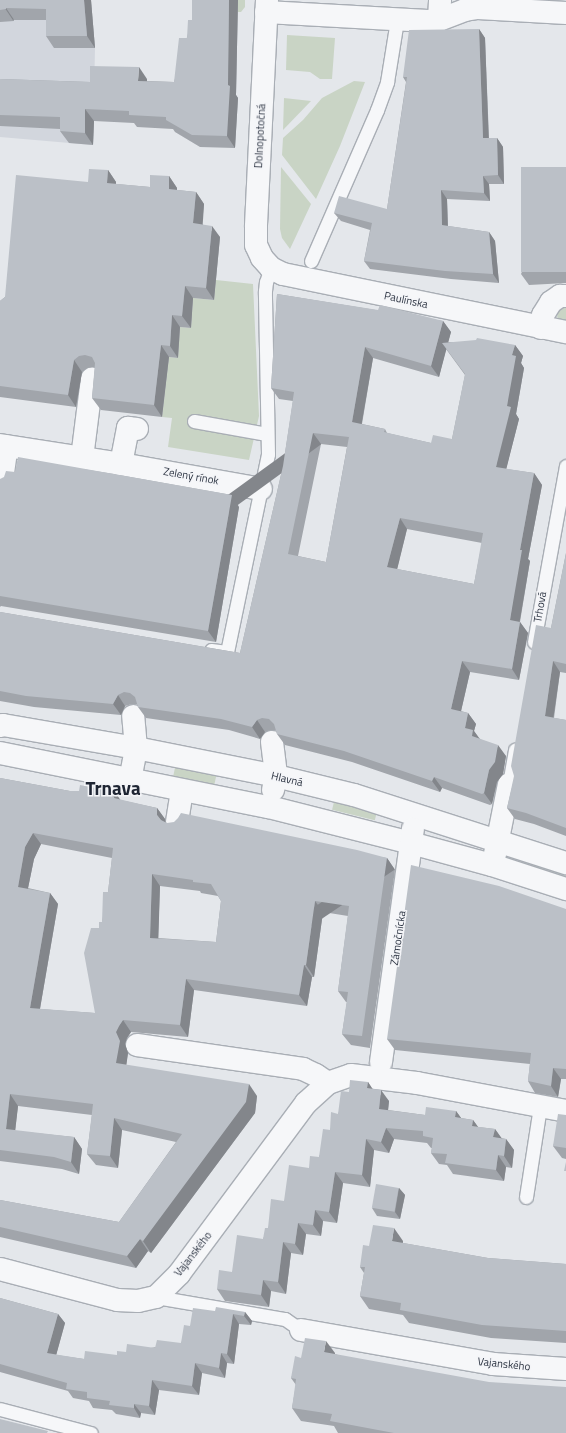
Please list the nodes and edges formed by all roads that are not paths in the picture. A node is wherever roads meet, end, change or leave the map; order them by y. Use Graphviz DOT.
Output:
graph roads {
  1 [pos="266,6"];
  2 [pos="440,10"];
  3 [pos="566,13"];
  4 [pos="397,20"];
  5 [pos="311,261"];
  6 [pos="271,268"];
  7 [pos="566,296"];
  8 [pos="541,328"];
  9 [pos="566,332"];
  10 [pos="92,379"];
  11 [pos="194,421"];
  12 [pos="137,429"];
  13 [pos="267,434"];
  14 [pos="3,446"];
  15 [pos="82,458"];
  16 [pos="121,464"];
  17 [pos="566,466"];
  18 [pos="2,480"];
  19 [pos="261,489"];
  20 [pos="199,648"];
  21 [pos="532,654"];
  22 [pos="133,716"];
  23 [pos="0,726"];
  24 [pos="517,738"];
  25 [pos="272,742"];
  26 [pos="136,748"];
  27 [pos="0,753"];
  28 [pos="276,776"];
  29 [pos="130,780"];
  30 [pos="509,784"];
  31 [pos="182,790"];
  32 [pos="269,807"];
  33 [pos="416,814"];
  34 [pos="177,822"];
  35 [pos="498,840"];
  36 [pos="411,843"];
  37 [pos="566,863"];
  38 [pos="492,865"];
  39 [pos="566,889"];
  40 [pos="137,1045"];
  41 [pos="381,1062"];
  42 [pos="328,1084"];
  43 [pos="540,1107"];
  44 [pos="566,1111"];
  45 [pos="526,1197"];
  46 [pos="0,1269"];
  47 [pos="156,1297"];
  48 [pos="301,1330"];
  49 [pos="566,1369"];
  50 [pos="0,1408"];
  51 [pos="91,1433"];
  1 -- 4 [label="street"];
  1 -- 6 [label="street, Dolnopotočná"];
  2 -- 3 [label="street"];
  2 -- 4 [label="street"];
  4 -- 5 [label="lane"];
  6 -- 8 [label="street, Paulínska"];
  6 -- 13 [label="lane"];
  7 -- 8 [label="street"];
  8 -- 9 [label="street, Paulínska"];
  10 -- 15 [label="street"];
  11 -- 13 [label="lane"];
  12 -- 16 [label="street"];
  13 -- 19 [label="lane"];
  14 -- 15 [label="street, Zelený rínok"];
  14 -- 18 [label="street, Zelený rínok"];
  15 -- 16 [label="street, Zelený rínok"];
  16 -- 19 [label="street, Zelený rínok"];
  17 -- 21 [label="lane, Trhová"];
  19 -- 20 [label="lane"];
  22 -- 26 [label="street"];
  23 -- 26 [label="street, Hlavná"];
  24 -- 30 [label="lane"];
  25 -- 28 [label="street"];
  26 -- 28 [label="street, Hlavná"];
  26 -- 29 [label="street"];
  27 -- 29 [label="street"];
  28 -- 32 [label="street"];
  28 -- 33 [label="street, Hlavná"];
  29 -- 31 [label="street"];
  30 -- 35 [label="street"];
  31 -- 32 [label="street"];
  31 -- 34 [label="street"];
  32 -- 36 [label="street"];
  33 -- 35 [label="street, Hlavná"];
  33 -- 36 [label="street, Zámočnícka"];
  35 -- 37 [label="street, Hlavná"];
  35 -- 38 [label="street"];
  36 -- 38 [label="street"];
  36 -- 41 [label="street, Zámočnícka"];
  38 -- 39 [label="street"];
  40 -- 42 [label="street"];
  42 -- 43 [label="street, Vajanského"];
  42 -- 47 [label="street, Vajanského"];
  43 -- 44 [label="street, Vajanského"];
  43 -- 45 [label="lane"];
  46 -- 47 [label="street"];
  47 -- 48 [label="lane"];
  48 -- 49 [label="street, Vajanského"];
  50 -- 51 [label="lane"];
}
